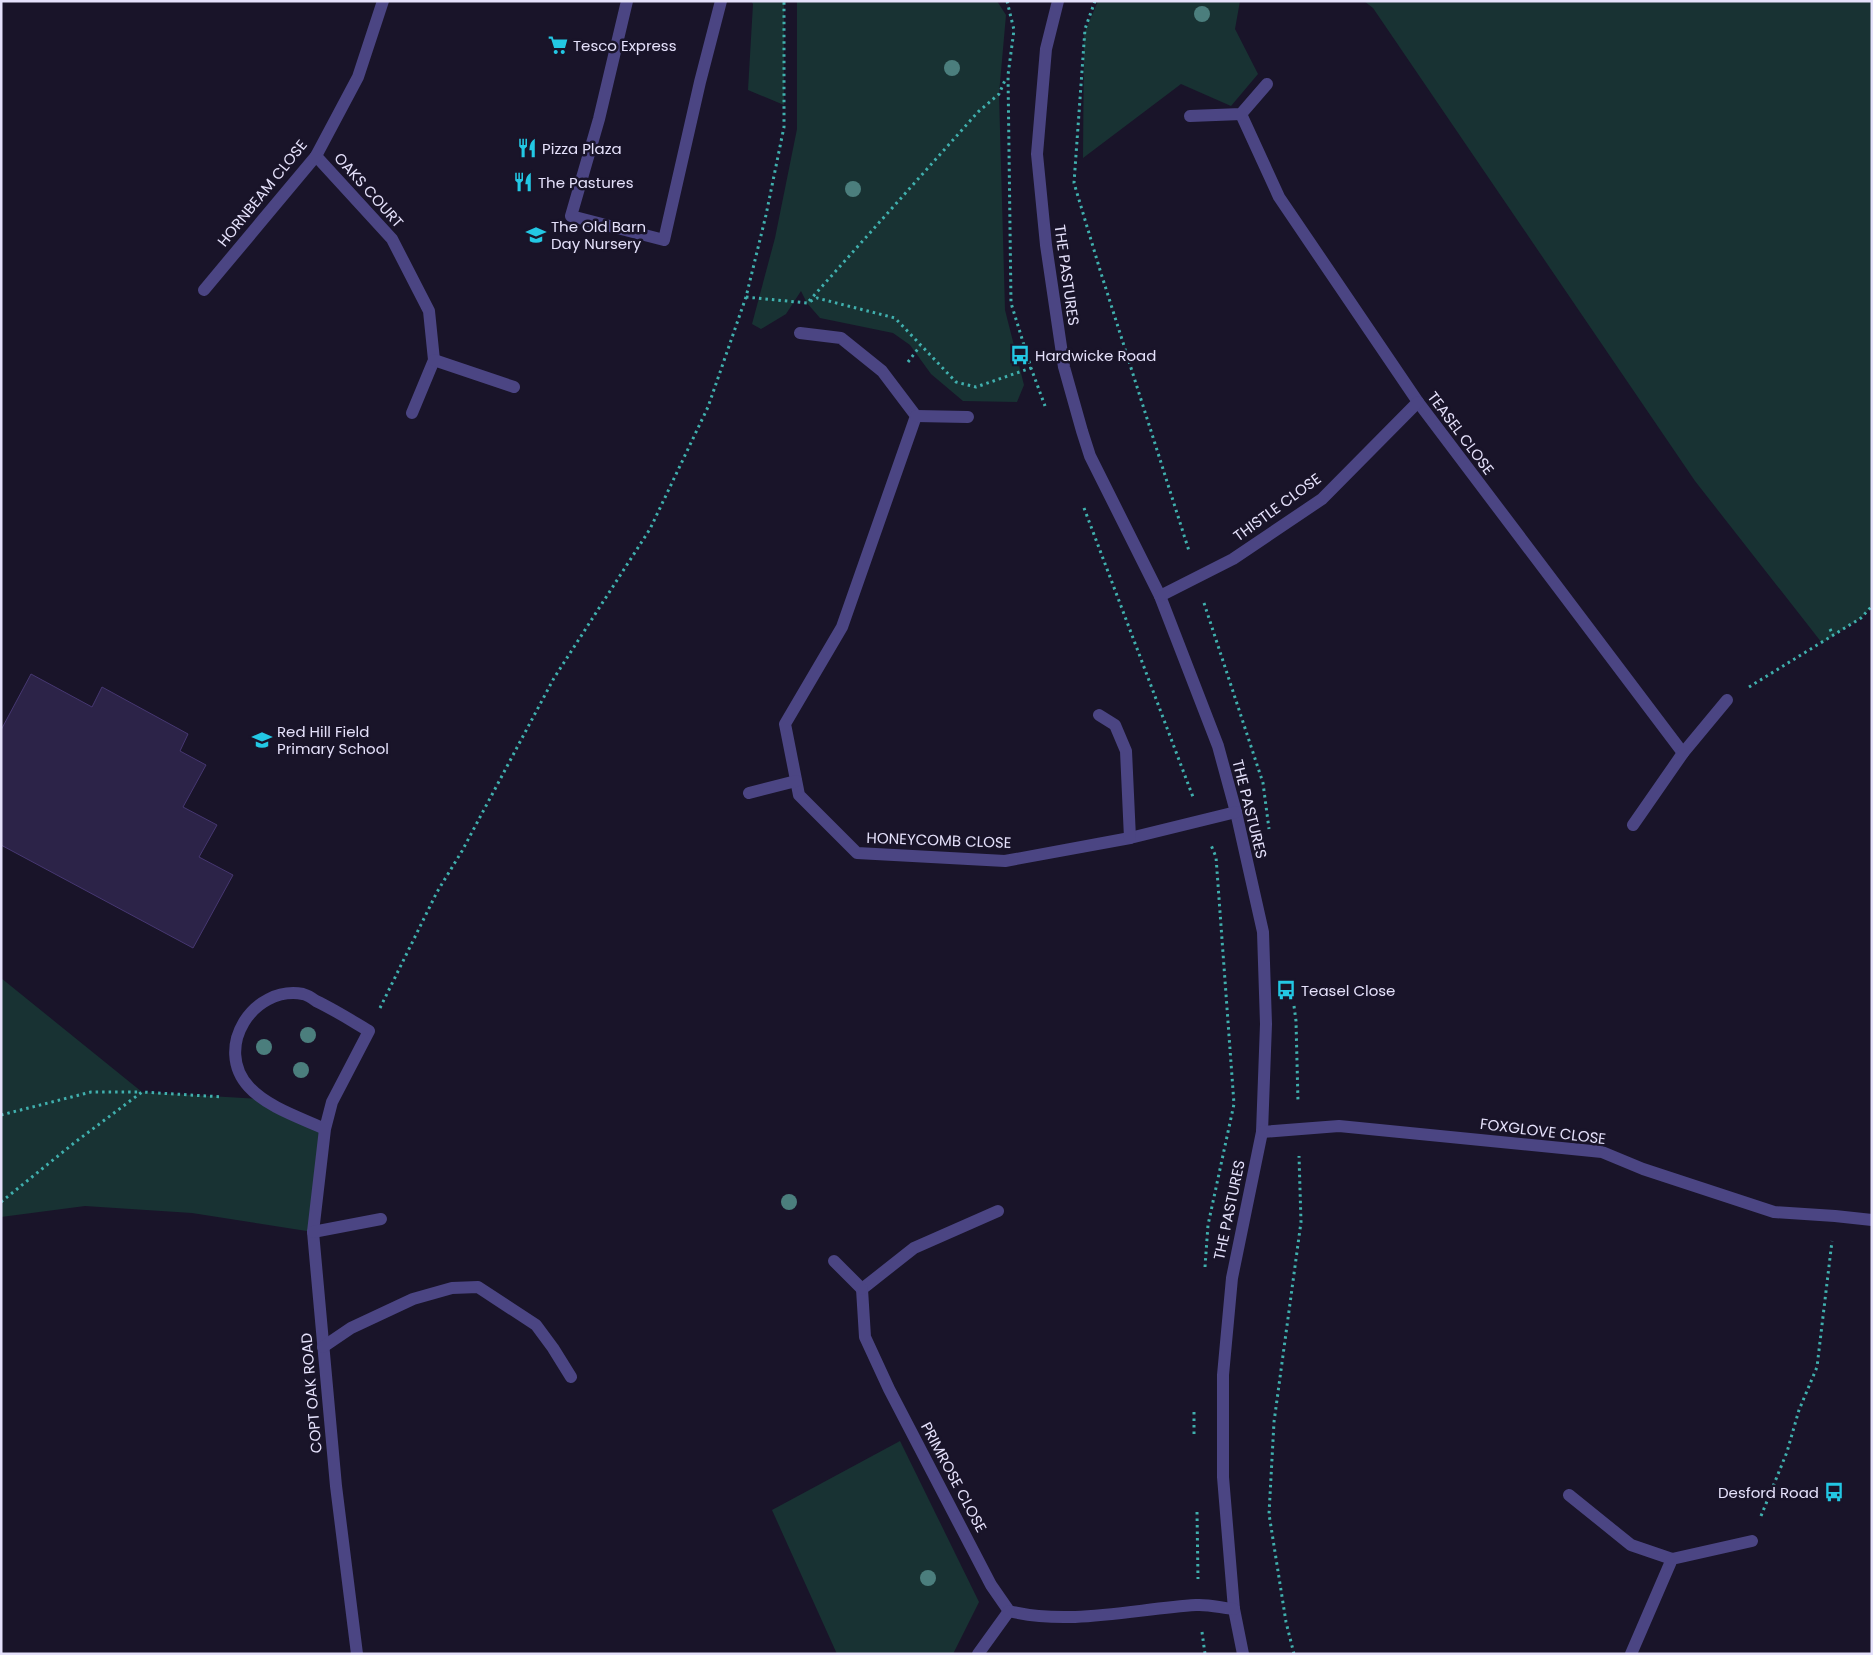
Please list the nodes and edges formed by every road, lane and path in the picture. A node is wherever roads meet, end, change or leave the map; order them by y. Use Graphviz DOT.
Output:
graph roads {
  1 [pos="384,1"];
  2 [pos="627,1"];
  3 [pos="721,1"];
  4 [pos="784,1"];
  5 [pos="1058,1"];
  6 [pos="1008,75"];
  7 [pos="1267,84"];
  8 [pos="1241,114"];
  9 [pos="1190,116"];
  10 [pos="316,156"];
  11 [pos="204,290"];
  12 [pos="746,297"];
  13 [pos="807,303"];
  14 [pos="800,333"];
  15 [pos="434,360"];
  16 [pos="1031,368"];
  17 [pos="514,387"];
  18 [pos="1418,402"];
  19 [pos="412,413"];
  20 [pos="916,416"];
  21 [pos="968,417"];
  22 [pos="1160,596"];
  23 [pos="1872,606"];
  24 [pos="1830,629"];
  25 [pos="1833,635"];
  26 [pos="1727,700"];
  27 [pos="1099,715"];
  28 [pos="1683,753"];
  29 [pos="796,781"];
  30 [pos="749,793"];
  31 [pos="1236,812"];
  32 [pos="1633,825"];
  33 [pos="1130,838"];
  34 [pos="369,1031"];
  35 [pos="142,1092"];
  36 [pos="262,1099"];
  37 [pos="1,1114"];
  38 [pos="325,1129"];
  39 [pos="1262,1132"];
  40 [pos="1,1202"];
  41 [pos="998,1212"];
  42 [pos="1835,1216"];
  43 [pos="381,1219"];
  44 [pos="1872,1220"];
  45 [pos="313,1232"];
  46 [pos="834,1261"];
  47 [pos="862,1288"];
  48 [pos="323,1347"];
  49 [pos="571,1378"];
  50 [pos="1569,1494"];
  51 [pos="1752,1541"];
  52 [pos="1672,1559"];
  53 [pos="1234,1609"];
  54 [pos="1009,1610"];
  55 [pos="357,1654"];
  56 [pos="978,1654"];
  57 [pos="1243,1654"];
  58 [pos="1631,1654"];
  1 -- 10 [label="street, HORNBEAM CLOSE"];
  2 -- 3 [label="street"];
  4 -- 12 [label="path"];
  5 -- 22 [label="street, THE PASTURES"];
  6 -- 13 [label="path"];
  7 -- 8 [label="street"];
  8 -- 9 [label="street"];
  8 -- 18 [label="street, TEASEL CLOSE"];
  10 -- 11 [label="street, HORNBEAM CLOSE"];
  10 -- 15 [label="street, OAKS COURT"];
  12 -- 13 [label="path"];
  12 -- 34 [label="path"];
  13 -- 16 [label="path"];
  14 -- 20 [label="street"];
  15 -- 17 [label="street"];
  15 -- 19 [label="street, OAKS COURT"];
  18 -- 22 [label="street, THISTLE CLOSE"];
  18 -- 28 [label="street, TEASEL CLOSE"];
  20 -- 21 [label="street"];
  20 -- 29 [label="street, HONEYCOMB CLOSE"];
  22 -- 31 [label="street, THE PASTURES"];
  23 -- 25 [label="path"];
  24 -- 25 [label="path"];
  25 -- 26 [label="path"];
  26 -- 28 [label="street"];
  27 -- 33 [label="street"];
  28 -- 32 [label="street"];
  29 -- 30 [label="street"];
  29 -- 33 [label="street, HONEYCOMB CLOSE"];
  31 -- 33 [label="street, HONEYCOMB CLOSE"];
  31 -- 39 [label="street, THE PASTURES"];
  34 -- 36 [label="street"];
  34 -- 38 [label="street, COPT OAK ROAD"];
  35 -- 36 [label="path"];
  35 -- 37 [label="path"];
  35 -- 40 [label="path"];
  36 -- 38 [label="street"];
  38 -- 45 [label="street, COPT OAK ROAD"];
  39 -- 42 [label="street, FOXGLOVE CLOSE"];
  39 -- 53 [label="street, THE PASTURES"];
  41 -- 47 [label="street"];
  42 -- 44 [label="street, FOXGLOVE CLOSE"];
  42 -- 51 [label="path"];
  43 -- 45 [label="street"];
  45 -- 48 [label="street, COPT OAK ROAD"];
  46 -- 47 [label="street"];
  47 -- 54 [label="street, PRIMROSE CLOSE"];
  48 -- 49 [label="street"];
  48 -- 55 [label="street, COPT OAK ROAD"];
  50 -- 52 [label="street"];
  51 -- 52 [label="street"];
  52 -- 58 [label="street"];
  53 -- 54 [label="street"];
  53 -- 57 [label="street, THE PASTURES"];
  54 -- 56 [label="street"];
}
